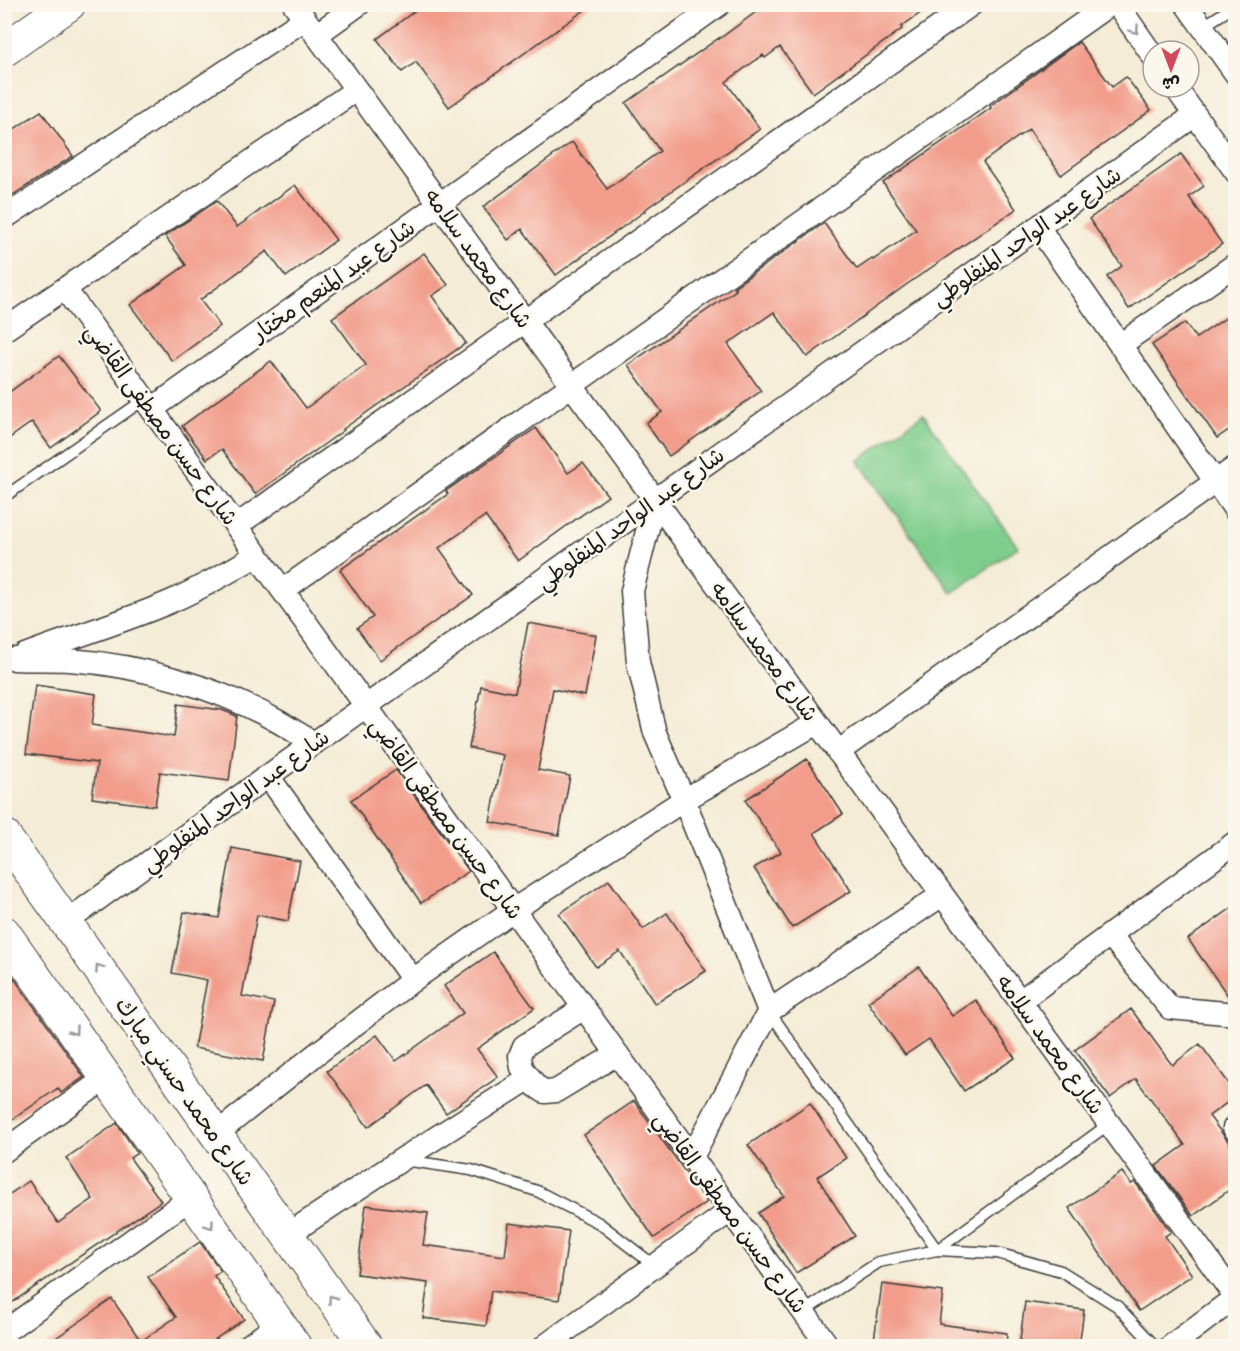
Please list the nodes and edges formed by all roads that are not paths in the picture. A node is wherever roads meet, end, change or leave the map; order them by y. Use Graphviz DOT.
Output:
graph roads {
  1 [pos="69,4"];
  2 [pos="360,4"];
  3 [pos="720,4"];
  4 [pos="972,4"];
  5 [pos="1110,4"];
  6 [pos="1117,4"];
  7 [pos="1186,4"];
  8 [pos="1236,5"];
  9 [pos="305,19"];
  10 [pos="1202,27"];
  11 [pos="1141,39"];
  12 [pos="4,50"];
  13 [pos="1236,75"];
  14 [pos="356,90"];
  15 [pos="1184,99"];
  16 [pos="1195,115"];
  17 [pos="1236,172"];
  18 [pos="440,204"];
  19 [pos="4,218"];
  20 [pos="1038,227"];
  21 [pos="1236,264"];
  22 [pos="65,289"];
  23 [pos="525,321"];
  24 [pos="4,330"];
  25 [pos="1120,345"];
  26 [pos="572,386"];
  27 [pos="148,404"];
  28 [pos="1236,467"];
  29 [pos="1215,482"];
  30 [pos="4,497"];
  31 [pos="655,500"];
  32 [pos="1236,511"];
  33 [pos="236,526"];
  34 [pos="257,555"];
  35 [pos="283,590"];
  36 [pos="9,662"];
  37 [pos="366,706"];
  38 [pos="817,723"];
  39 [pos="314,743"];
  40 [pos="838,752"];
  41 [pos="268,776"];
  42 [pos="684,800"];
  43 [pos="4,836"];
  44 [pos="1236,842"];
  45 [pos="942,895"];
  46 [pos="513,910"];
  47 [pos="66,922"];
  48 [pos="4,932"];
  49 [pos="1110,935"];
  50 [pos="413,980"];
  51 [pos="1020,1001"];
  52 [pos="584,1008"];
  53 [pos="769,1011"];
  54 [pos="1236,1014"];
  55 [pos="617,1054"];
  56 [pos="106,1078"];
  57 [pos="530,1078"];
  58 [pos="1109,1124"];
  59 [pos="216,1135"];
  60 [pos="4,1151"];
  61 [pos="692,1157"];
  62 [pos="401,1160"];
  63 [pos="191,1198"];
  64 [pos="730,1211"];
  65 [pos="287,1235"];
  66 [pos="937,1250"];
  67 [pos="655,1266"];
  68 [pos="1236,1297"];
  69 [pos="803,1312"];
  70 [pos="4,1332"];
  71 [pos="287,1335"];
  72 [pos="248,1347"];
  73 [pos="366,1347"];
  74 [pos="545,1347"];
  75 [pos="828,1347"];
  76 [pos="1155,1347"];
  77 [pos="1171,1347"];
  1 -- 12 [label="main road"];
  2 -- 9 [label="street"];
  3 -- 18 [label="street, شارع عبد المنعم مختار"];
  4 -- 23 [label="street"];
  5 -- 26 [label="street"];
  6 -- 11 [label="street, one-way"];
  7 -- 10 [label="street"];
  8 -- 10 [label="lane"];
  9 -- 14 [label="street, شارع محمد سلامه"];
  9 -- 19 [label="street"];
  10 -- 13 [label="street"];
  14 -- 18 [label="street, شارع محمد سلامه"];
  14 -- 22 [label="street"];
  15 -- 16 [label="street"];
  16 -- 17 [label="street"];
  16 -- 20 [label="street, شارع عبد الواحد المنفلوطي"];
  18 -- 23 [label="street, شارع محمد سلامه"];
  18 -- 27 [label="street, شارع عبد المنعم مختار"];
  20 -- 25 [label="street"];
  20 -- 31 [label="street, شارع عبد الواحد المنفلوطي"];
  21 -- 25 [label="street"];
  22 -- 24 [label="street"];
  22 -- 27 [label="street, شارع حسن مصطفى القاضي"];
  23 -- 26 [label="street, شارع محمد سلامه"];
  23 -- 33 [label="street"];
  25 -- 29 [label="street"];
  26 -- 31 [label="street, شارع محمد سلامه"];
  26 -- 35 [label="street"];
  27 -- 30 [label="lane, شارع عبد المنعم مختار"];
  27 -- 33 [label="street, شارع حسن مصطفى القاضي"];
  28 -- 29 [label="street"];
  29 -- 32 [label="street"];
  29 -- 40 [label="street"];
  31 -- 37 [label="street, شارع عبد الواحد المنفلوطي"];
  31 -- 38 [label="street, شارع محمد سلامه"];
  31 -- 42 [label="street"];
  33 -- 34 [label="street, شارع حسن مصطفى القاضي"];
  34 -- 35 [label="street, شارع حسن مصطفى القاضي"];
  34 -- 36 [label="street"];
  35 -- 37 [label="street, شارع حسن مصطفى القاضي"];
  36 -- 39 [label="street"];
  37 -- 39 [label="street, شارع عبد الواحد المنفلوطي"];
  37 -- 46 [label="street, شارع حسن مصطفى القاضي"];
  38 -- 40 [label="street, شارع محمد سلامه"];
  38 -- 42 [label="street"];
  39 -- 41 [label="street, شارع عبد الواحد المنفلوطي"];
  40 -- 45 [label="street, شارع محمد سلامه"];
  41 -- 47 [label="street, شارع عبد الواحد المنفلوطي"];
  41 -- 50 [label="street"];
  42 -- 46 [label="street"];
  42 -- 53 [label="street"];
  43 -- 47 [label="street, شارع محمد حسني مبارك"];
  44 -- 49 [label="street"];
  45 -- 51 [label="street, شارع محمد سلامه"];
  45 -- 53 [label="street"];
  46 -- 50 [label="street"];
  46 -- 52 [label="street, شارع حسن مصطفى القاضي"];
  59 -- 47 [label="street, شارع محمد حسني مبارك, one-way"];
  48 -- 56 [label="street, one-way"];
  49 -- 51 [label="street"];
  49 -- 54 [label="street"];
  50 -- 59 [label="street"];
  51 -- 58 [label="street, شارع محمد سلامه"];
  52 -- 55 [label="street, شارع حسن مصطفى القاضي"];
  52 -- 57 [label="street"];
  53 -- 61 [label="street"];
  53 -- 66 [label="lane"];
  55 -- 57 [label="street"];
  55 -- 61 [label="street, شارع حسن مصطفى القاضي"];
  56 -- 60 [label="street"];
  56 -- 63 [label="street"];
  57 -- 62 [label="street"];
  58 -- 66 [label="lane"];
  58 -- 68 [label="street, شارع محمد سلامه"];
  59 -- 65 [label="street, شارع محمد حسني مبارك"];
  61 -- 64 [label="street, شارع حسن مصطفى القاضي"];
  62 -- 65 [label="street"];
  62 -- 67 [label="lane"];
  63 -- 70 [label="street"];
  63 -- 71 [label="street, one-way"];
  64 -- 67 [label="street"];
  64 -- 69 [label="street, شارع حسن مصطفى القاضي"];
  73 -- 65 [label="street, شارع محمد حسني مبارك, one-way"];
  66 -- 69 [label="lane"];
  66 -- 76 [label="lane"];
  67 -- 74 [label="street"];
  68 -- 77 [label="street"];
  69 -- 75 [label="street, شارع حسن مصطفى القاضي"];
  71 -- 72 [label="street"];
}
